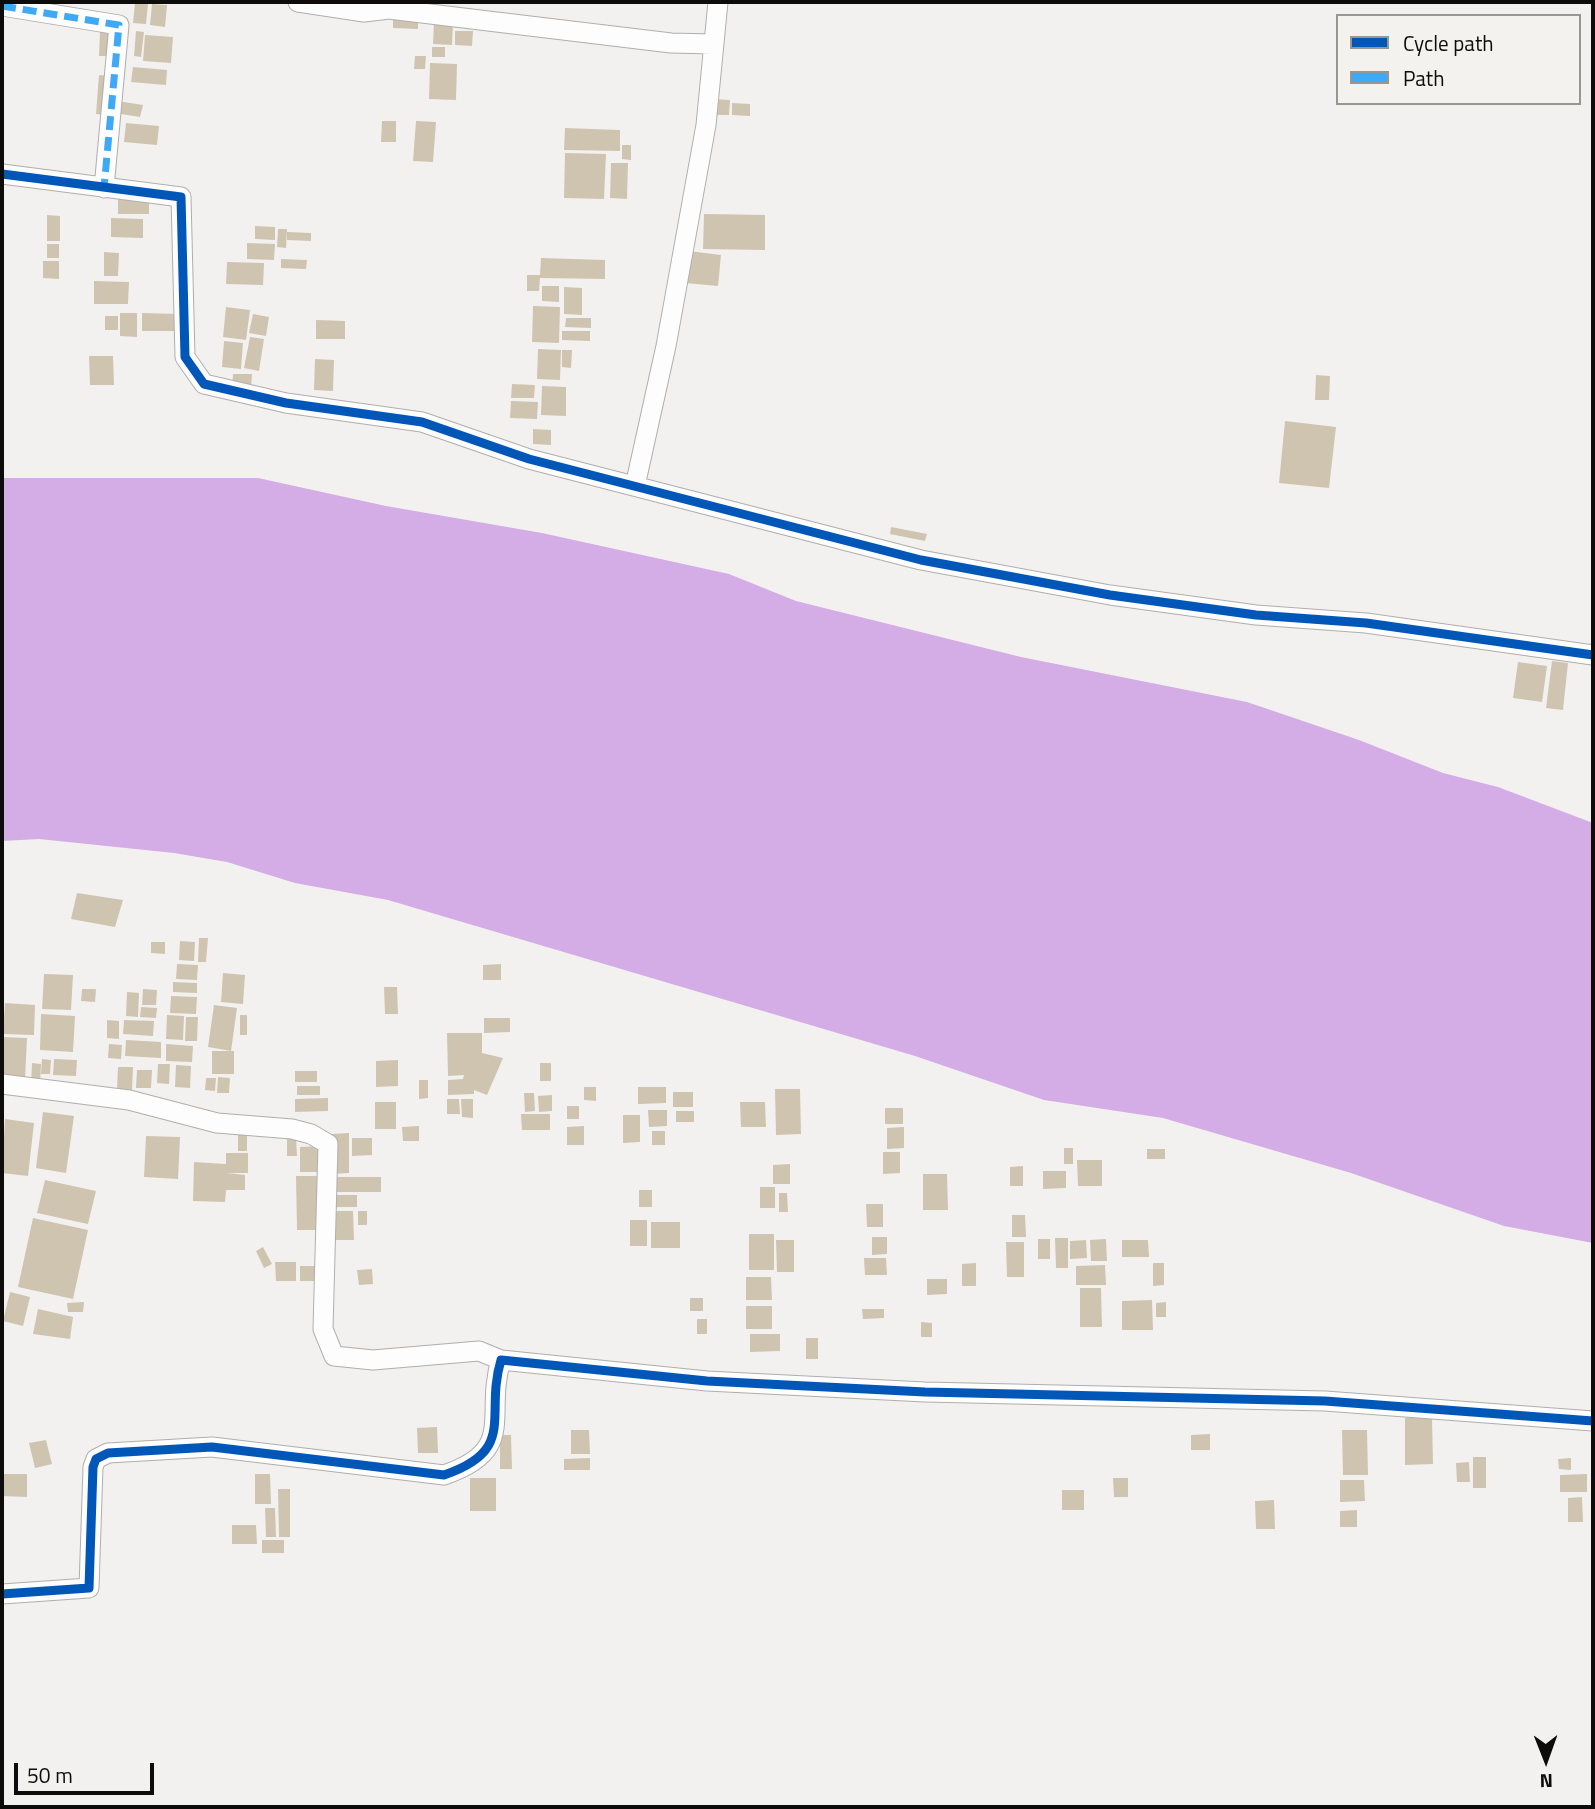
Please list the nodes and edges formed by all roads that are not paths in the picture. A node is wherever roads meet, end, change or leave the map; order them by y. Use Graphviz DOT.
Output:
graph roads {
  1 [pos="298,2"];
  2 [pos="718,2"];
  3 [pos="2,6"];
  4 [pos="713,44"];
  5 [pos="2,174"];
  6 [pos="104,188"];
  7 [pos="635,486"];
  8 [pos="1593,655"];
  9 [pos="2,1084"];
  10 [pos="501,1360"];
  11 [pos="1593,1422"];
  12 [pos="2,1594"];
  1 -- 4 [label="street"];
  2 -- 4 [label="street"];
  3 -- 6 [label="street"];
  4 -- 7 [label="street"];
  5 -- 6 [label="street"];
  6 -- 7 [label="street"];
  7 -- 8 [label="street"];
  9 -- 10 [label="street"];
  10 -- 11 [label="street"];
  10 -- 12 [label="street"];
}
